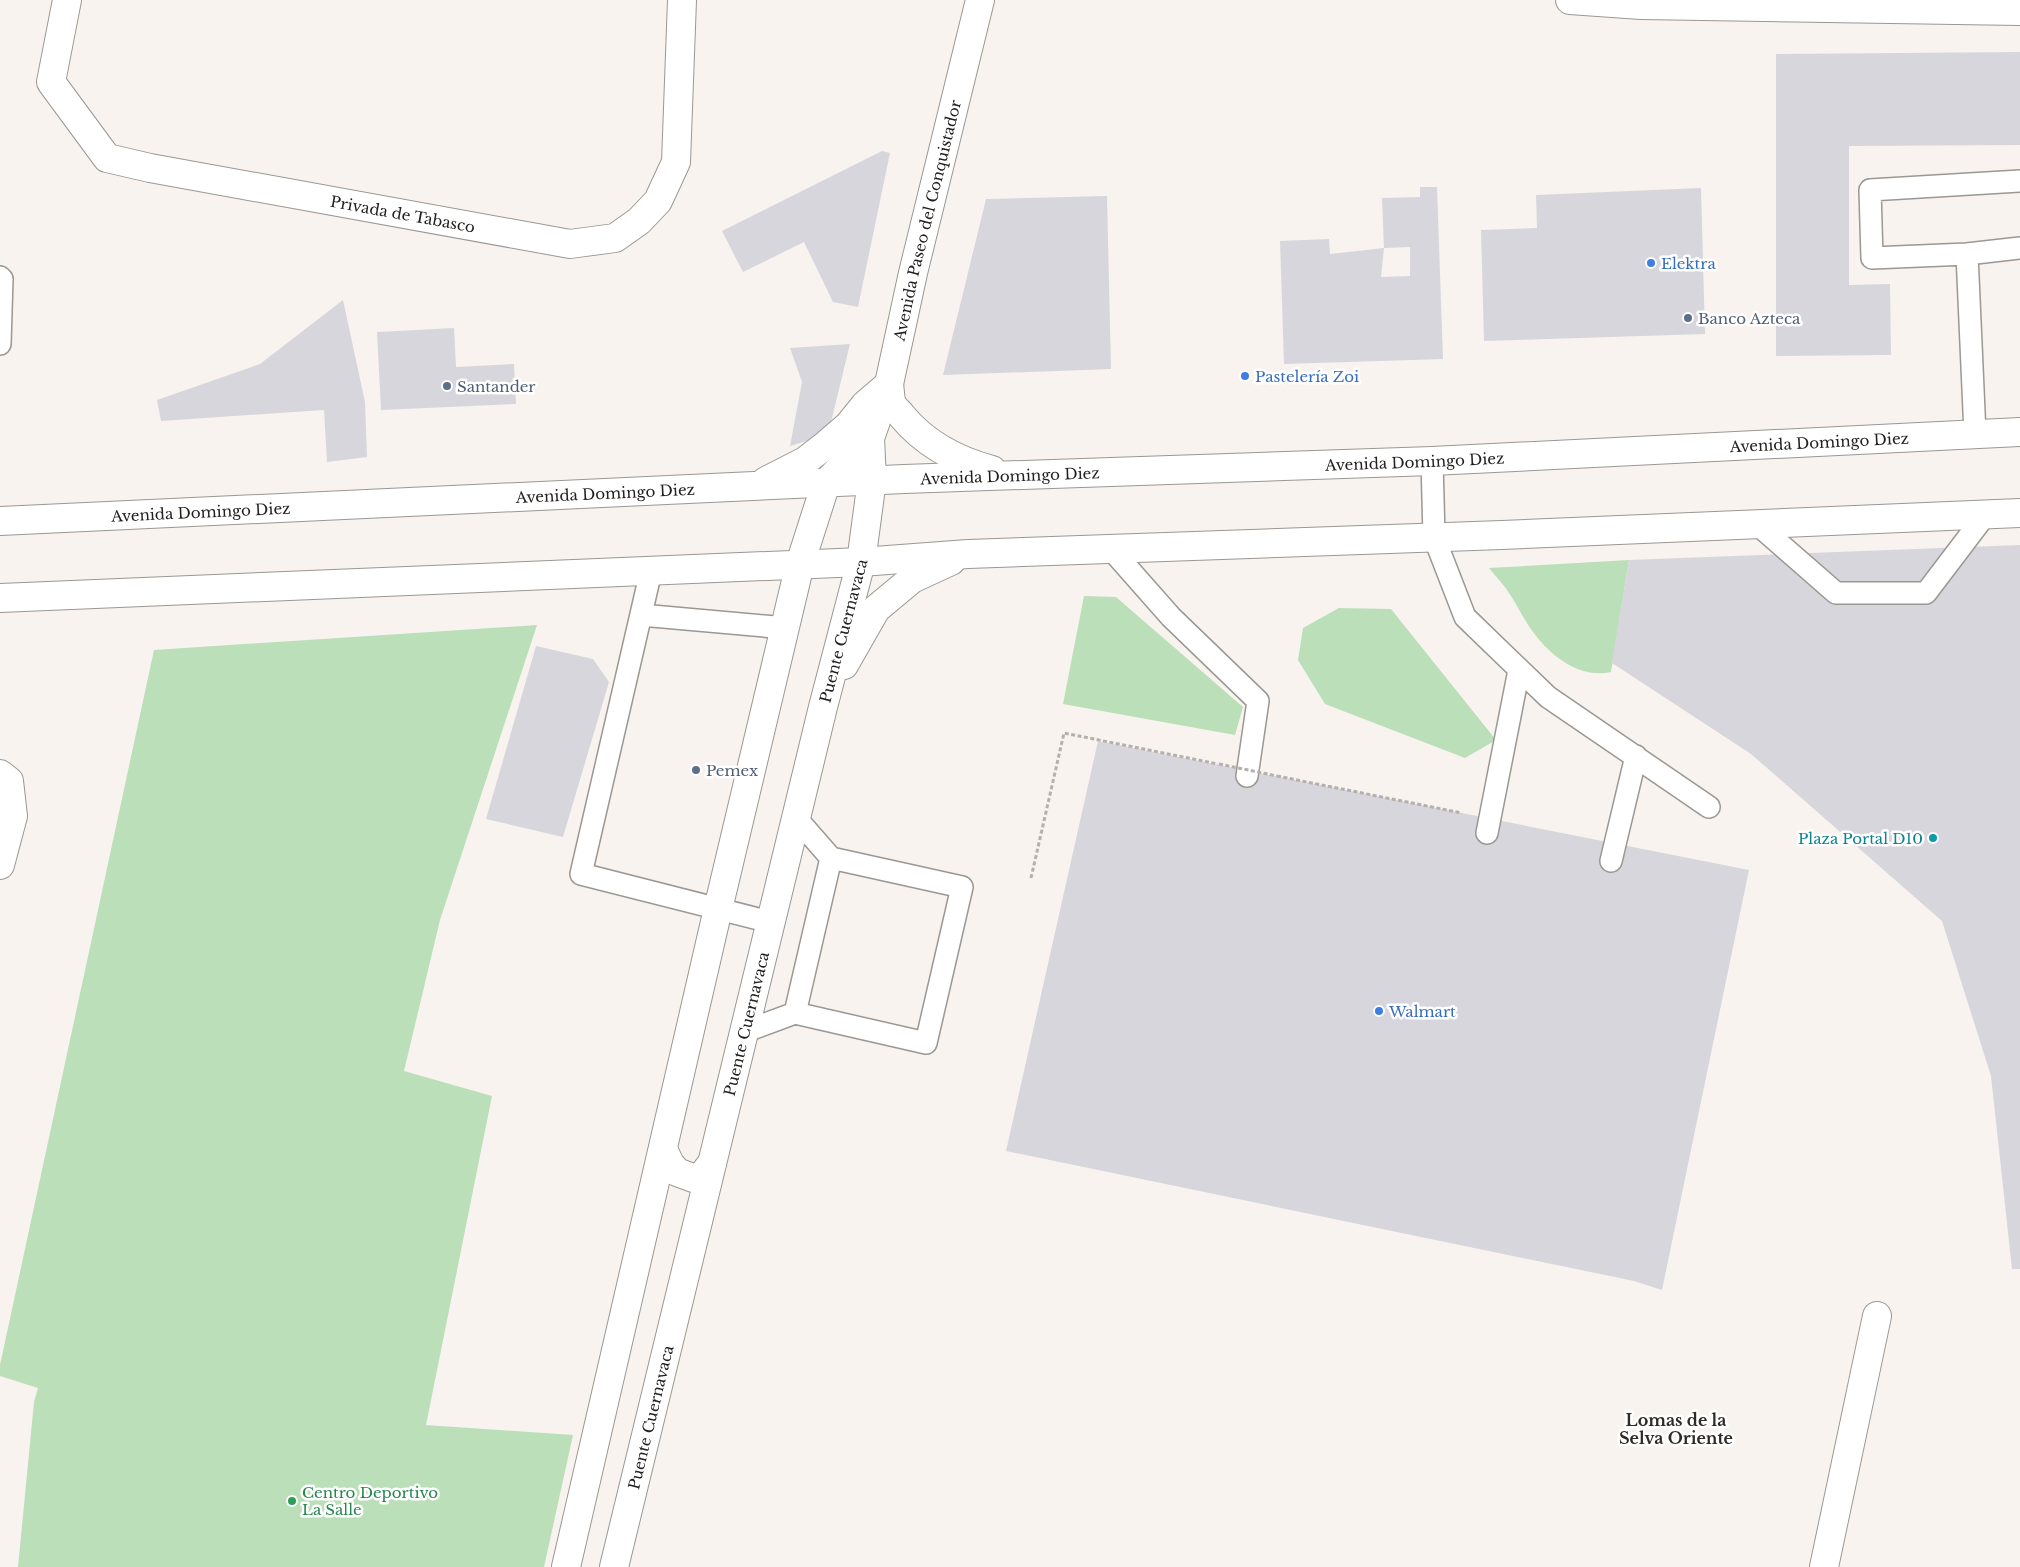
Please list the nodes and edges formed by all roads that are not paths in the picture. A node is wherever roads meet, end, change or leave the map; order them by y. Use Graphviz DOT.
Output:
graph roads {
  1 [pos="67,0"];
  2 [pos="682,0"];
  3 [pos="980,0"];
  4 [pos="1570,0"];
  5 [pos="1983,5"];
  6 [pos="2020,11"];
  7 [pos="2020,181"];
  8 [pos="2020,248"];
  9 [pos="1967,254"];
  10 [pos="0,277"];
  11 [pos="0,344"];
  12 [pos="889,384"];
  13 [pos="2020,432"];
  14 [pos="1975,434"];
  15 [pos="870,438"];
  16 [pos="1432,461"];
  17 [pos="1033,475"];
  18 [pos="872,480"];
  19 [pos="826,483"];
  20 [pos="756,485"];
  21 [pos="2020,513"];
  22 [pos="1986,514"];
  23 [pos="0,521"];
  24 [pos="1757,524"];
  25 [pos="1434,537"];
  26 [pos="1111,549"];
  27 [pos="968,554"];
  28 [pos="861,562"];
  29 [pos="800,564"];
  30 [pos="651,571"];
  31 [pos="0,598"];
  32 [pos="641,615"];
  33 [pos="786,628"];
  34 [pos="1519,670"];
  35 [pos="823,707"];
  36 [pos="1636,756"];
  37 [pos="0,774"];
  38 [pos="1247,776"];
  39 [pos="1709,807"];
  40 [pos="796,818"];
  41 [pos="1487,833"];
  42 [pos="831,858"];
  43 [pos="1611,861"];
  44 [pos="0,865"];
  45 [pos="718,909"];
  46 [pos="770,922"];
  47 [pos="795,1014"];
  48 [pos="744,1032"];
  49 [pos="664,1149"];
  50 [pos="712,1163"];
  51 [pos="1877,1316"];
  52 [pos="566,1567"];
  53 [pos="614,1567"];
  54 [pos="1824,1567"];
  1 -- 2 [label="main road, Privada de Tabasco"];
  3 -- 12 [label="main road, Avenida Paseo del Conquistador"];
  4 -- 5 [label="main road"];
  5 -- 6 [label="main road"];
  7 -- 9 [label="lane"];
  8 -- 9 [label="lane"];
  9 -- 14 [label="lane"];
  10 -- 11 [label="lane"];
  12 -- 15 [label="main road, Avenida Paseo del Conquistador"];
  12 -- 17 [label="main road"];
  12 -- 20 [label="main road"];
  13 -- 14 [label="main road, Avenida Domingo Diez"];
  14 -- 16 [label="main road, Avenida Domingo Diez"];
  15 -- 18 [label="main road, Avenida Paseo del Conquistador"];
  15 -- 19 [label="main road, Avenida Paseo del Conquistador"];
  16 -- 17 [label="main road, Avenida Domingo Diez"];
  16 -- 25 [label="lane"];
  17 -- 18 [label="main road, Avenida Domingo Diez"];
  18 -- 19 [label="main road, Avenida Domingo Diez"];
  18 -- 28 [label="main road, Puente Cuernavaca"];
  19 -- 20 [label="main road, Avenida Domingo Diez"];
  19 -- 29 [label="main road"];
  20 -- 23 [label="main road, Avenida Domingo Diez"];
  21 -- 22 [label="main road"];
  22 -- 24 [label="main road"];
  22 -- 24 [label="lane"];
  24 -- 25 [label="main road"];
  25 -- 26 [label="main road"];
  25 -- 34 [label="lane"];
  26 -- 27 [label="main road"];
  26 -- 38 [label="lane"];
  27 -- 28 [label="main road"];
  27 -- 35 [label="main road"];
  28 -- 29 [label="main road"];
  28 -- 35 [label="main road, Puente Cuernavaca"];
  29 -- 30 [label="main road"];
  29 -- 33 [label="main road"];
  30 -- 31 [label="main road"];
  30 -- 32 [label="lane"];
  32 -- 33 [label="lane"];
  32 -- 45 [label="lane"];
  33 -- 45 [label="main road"];
  34 -- 36 [label="lane"];
  34 -- 41 [label="lane"];
  35 -- 40 [label="main road, Puente Cuernavaca"];
  36 -- 39 [label="lane"];
  36 -- 43 [label="lane"];
  37 -- 44 [label="main road"];
  40 -- 42 [label="lane"];
  40 -- 46 [label="main road, Puente Cuernavaca"];
  42 -- 47 [label="lane"];
  42 -- 47 [label="lane"];
  45 -- 46 [label="lane"];
  45 -- 49 [label="main road"];
  46 -- 48 [label="main road, Puente Cuernavaca"];
  47 -- 48 [label="lane"];
  48 -- 50 [label="main road, Puente Cuernavaca"];
  49 -- 50 [label="main road"];
  49 -- 52 [label="main road"];
  50 -- 53 [label="main road, Puente Cuernavaca"];
  51 -- 54 [label="main road"];
}
